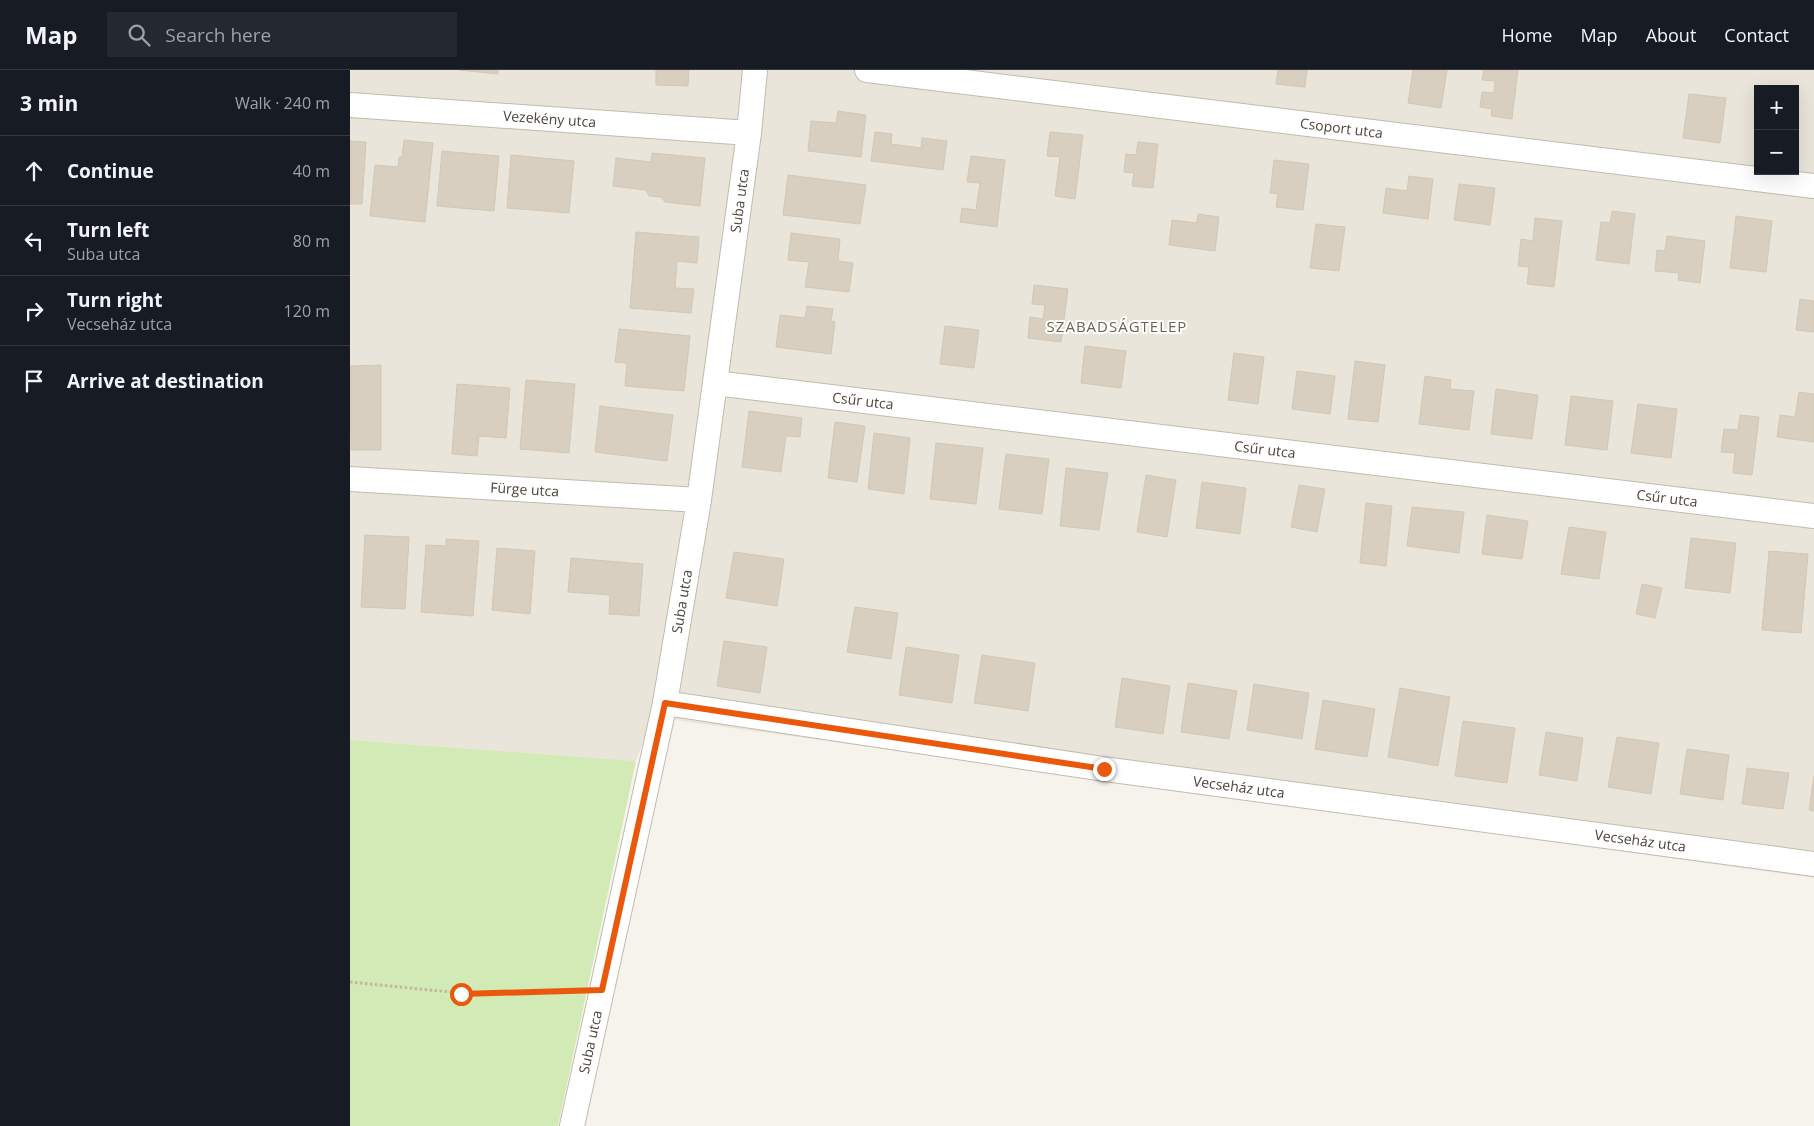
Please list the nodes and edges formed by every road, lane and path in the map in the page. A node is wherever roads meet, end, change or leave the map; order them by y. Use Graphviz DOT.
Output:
graph roads {
  1 [pos="755,70"];
  2 [pos="867,70"];
  3 [pos="350,105"];
  4 [pos="749,133"];
  5 [pos="1814,186"];
  6 [pos="715,383"];
  7 [pos="350,480"];
  8 [pos="699,500"];
  9 [pos="1814,516"];
  10 [pos="665,703"];
  11 [pos="1814,864"];
  12 [pos="350,982"];
  13 [pos="602,990"];
  14 [pos="572,1126"];
  1 -- 4 [label="street, Suba utca"];
  2 -- 5 [label="street, Csoport utca"];
  3 -- 4 [label="street, Vezekény utca"];
  4 -- 6 [label="street, Suba utca"];
  6 -- 8 [label="street, Suba utca"];
  6 -- 9 [label="street, Csűr utca"];
  7 -- 8 [label="street, Fürge utca"];
  8 -- 10 [label="street, Suba utca"];
  10 -- 11 [label="street, Vecseház utca"];
  10 -- 13 [label="street, Suba utca"];
  12 -- 13 [label="path"];
  13 -- 14 [label="street, Suba utca"];
}
